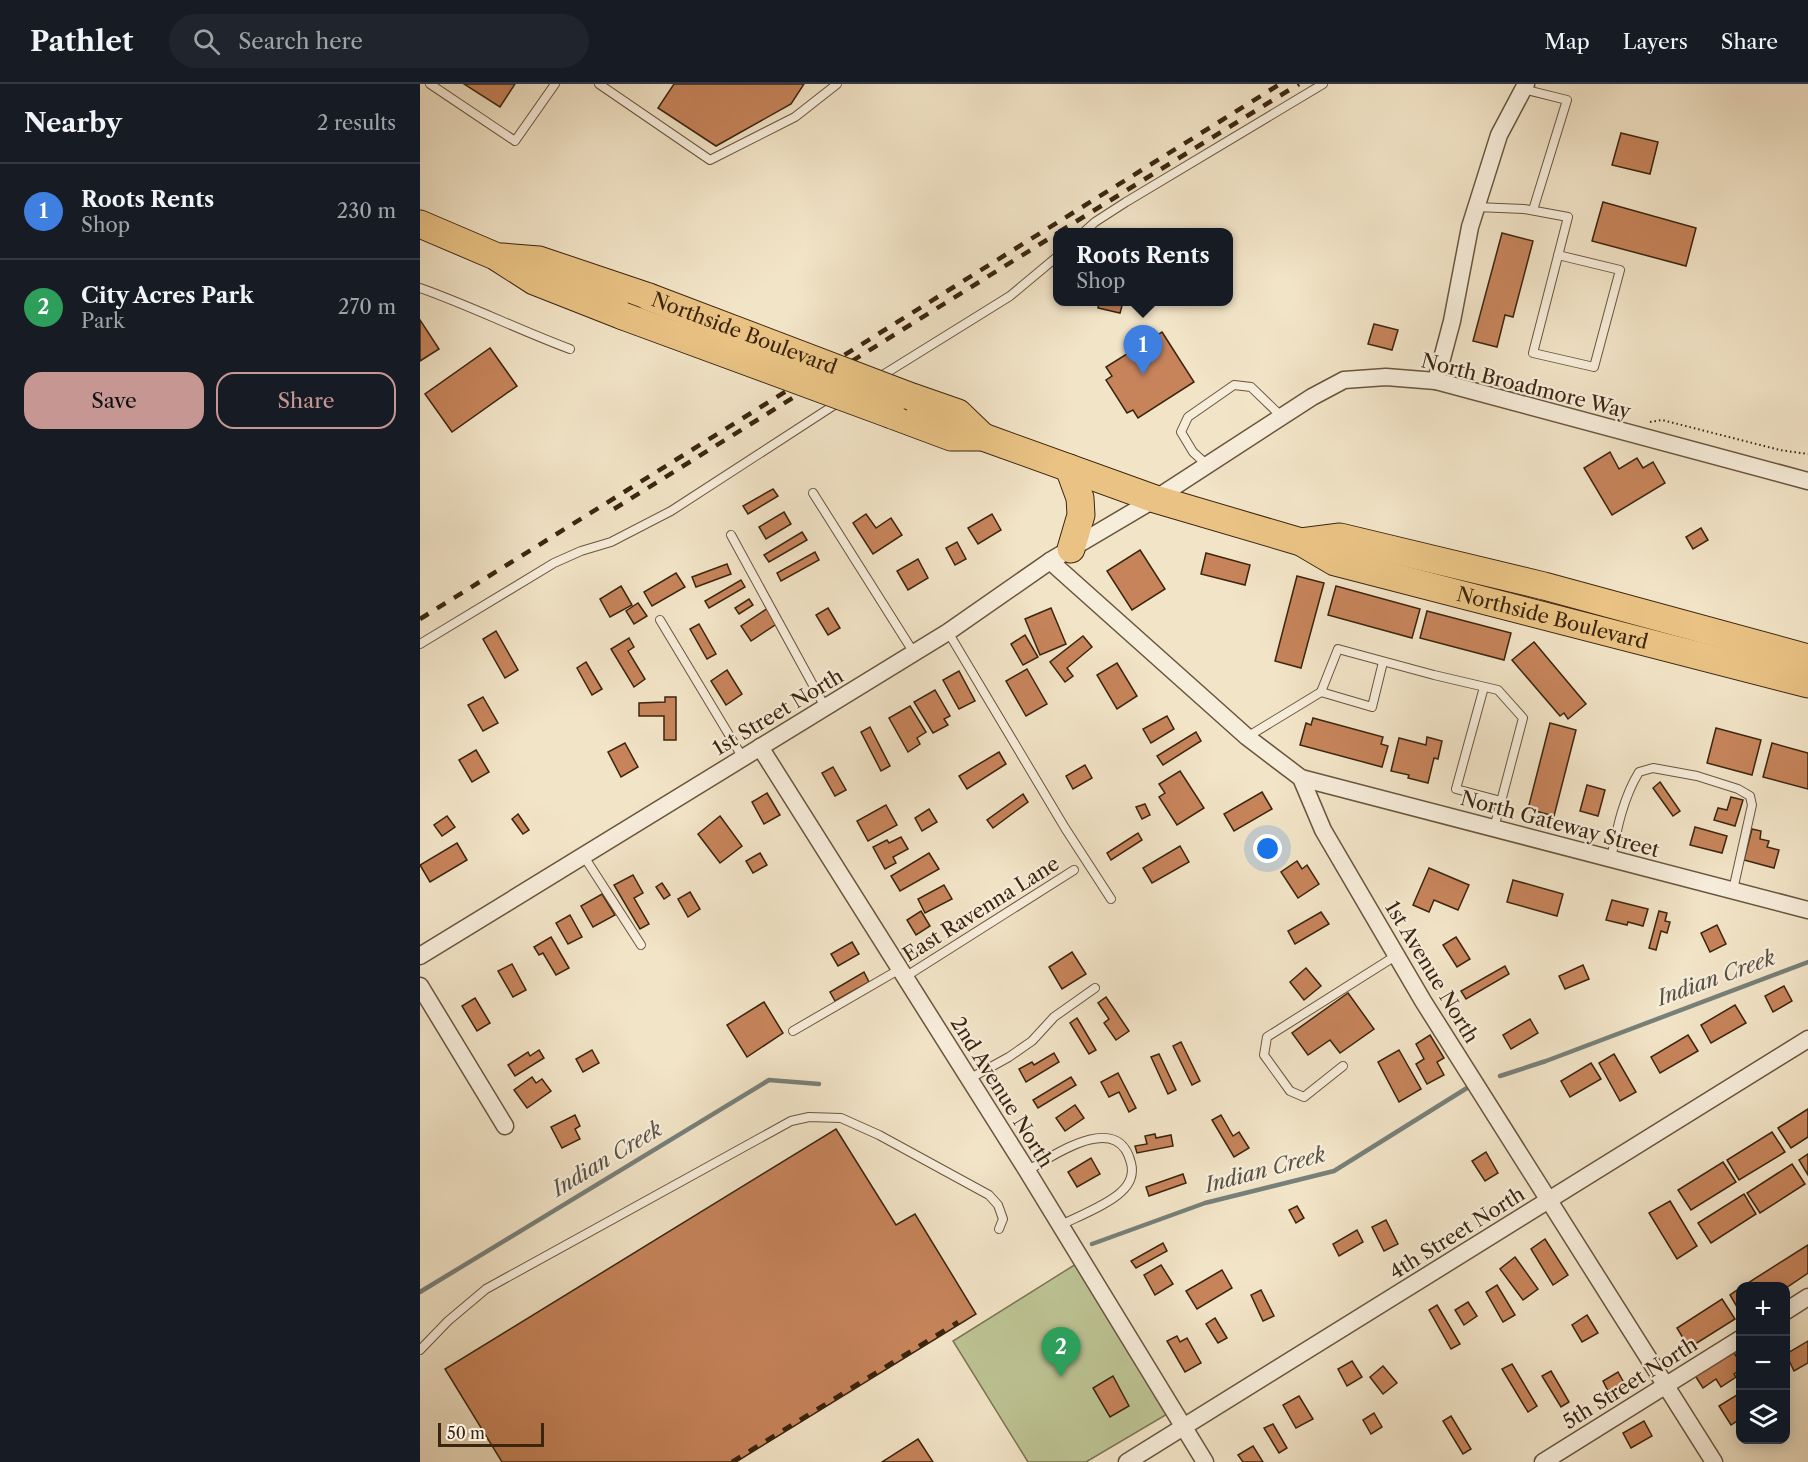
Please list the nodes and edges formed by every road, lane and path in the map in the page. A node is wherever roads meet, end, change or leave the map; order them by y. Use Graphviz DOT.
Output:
graph roads {
  1 [pos="430,84"];
  2 [pos="555,84"];
  3 [pos="599,84"];
  4 [pos="837,84"];
  5 [pos="1323,84"];
  6 [pos="1525,86"];
  7 [pos="1476,207"];
  8 [pos="1533,210"];
  9 [pos="420,224"];
  10 [pos="1088,228"];
  11 [pos="1558,255"];
  12 [pos="495,256"];
  13 [pos="1053,260"];
  14 [pos="420,288"];
  15 [pos="570,349"];
  16 [pos="1436,381"];
  17 [pos="1280,415"];
  18 [pos="1644,423"];
  19 [pos="983,436"];
  20 [pos="1808,454"];
  21 [pos="1207,465"];
  22 [pos="1070,468"];
  23 [pos="1808,481"];
  24 [pos="813,493"];
  25 [pos="1155,499"];
  26 [pos="731,535"];
  27 [pos="1301,542"];
  28 [pos="1061,555"];
  29 [pos="660,620"];
  30 [pos="948,632"];
  31 [pos="420,644"];
  32 [pos="914,653"];
  33 [pos="1808,658"];
  34 [pos="1383,662"];
  35 [pos="1808,684"];
  36 [pos="1484,687"];
  37 [pos="1321,692"];
  38 [pos="825,707"];
  39 [pos="1247,737"];
  40 [pos="760,747"];
  41 [pos="743,758"];
  42 [pos="1301,778"];
  43 [pos="1502,801"];
  44 [pos="1494,828"];
  45 [pos="583,855"];
  46 [pos="1611,859"];
  47 [pos="1074,870"];
  48 [pos="1733,890"];
  49 [pos="1111,899"];
  50 [pos="1808,910"];
  51 [pos="641,945"];
  52 [pos="1397,955"];
  53 [pos="420,956"];
  54 [pos="902,973"];
  55 [pos="420,986"];
  56 [pos="1095,988"];
  57 [pos="793,1030"];
  58 [pos="1808,1039"];
  59 [pos="1343,1066"];
  60 [pos="969,1079"];
  61 [pos="505,1126"];
  62 [pos="1027,1171"];
  63 [pos="1549,1200"];
  64 [pos="1060,1225"];
  65 [pos="999,1229"];
  66 [pos="1808,1297"];
  67 [pos="1790,1308"];
  68 [pos="1736,1342"];
  69 [pos="420,1350"];
  70 [pos="1666,1386"];
  71 [pos="1184,1427"];
  72 [pos="1127,1462"];
  73 [pos="1205,1462"];
  74 [pos="1543,1462"];
  75 [pos="1714,1462"];
  1 -- 2 [label="lane"];
  3 -- 4 [label="lane"];
  5 -- 10 [label="lane"];
  6 -- 7 [label="street"];
  6 -- 8 [label="lane"];
  7 -- 8 [label="lane"];
  7 -- 16 [label="street"];
  8 -- 11 [label="lane"];
  9 -- 12 [label="main road, Northside Boulevard"];
  11 -- 11 [label="lane"];
  12 -- 19 [label="main road, Northside Boulevard, bridge"];
  12 -- 19 [label="main road, Northside Boulevard, bridge"];
  13 -- 31 [label="lane"];
  14 -- 15 [label="lane"];
  16 -- 17 [label="street, North Broadmore Way"];
  16 -- 23 [label="street, North Broadmore Way"];
  17 -- 21 [label="street, North Broadmore Way"];
  17 -- 21 [label="lane"];
  18 -- 20 [label="path"];
  19 -- 22 [label="main road, Northside Boulevard"];
  21 -- 25 [label="street, North Broadmore Way"];
  22 -- 25 [label="main road, Northside Boulevard"];
  22 -- 28 [label="main road"];
  24 -- 32 [label="lane"];
  25 -- 27 [label="main road, Northside Boulevard"];
  25 -- 28 [label="street, 1st Street North"];
  26 -- 38 [label="lane"];
  27 -- 33 [label="main road, Northside Boulevard"];
  27 -- 35 [label="main road, Northside Boulevard"];
  28 -- 30 [label="street, 1st Street North"];
  28 -- 39 [label="street, 1st Avenue North"];
  29 -- 41 [label="lane"];
  30 -- 32 [label="street, 1st Street North"];
  30 -- 49 [label="lane"];
  32 -- 38 [label="street, 1st Street North"];
  34 -- 36 [label="lane"];
  34 -- 37 [label="lane"];
  34 -- 37 [label="lane"];
  36 -- 43 [label="lane"];
  36 -- 43 [label="lane"];
  37 -- 39 [label="lane"];
  38 -- 40 [label="street, 1st Street North"];
  39 -- 42 [label="street, 1st Avenue North"];
  40 -- 41 [label="street, 1st Street North"];
  40 -- 54 [label="street, 2nd Avenue North"];
  41 -- 45 [label="street, 1st Street North"];
  42 -- 44 [label="street, North Gateway Street"];
  42 -- 52 [label="street, 1st Avenue North"];
  43 -- 44 [label="lane"];
  44 -- 46 [label="street, North Gateway Street"];
  45 -- 51 [label="lane"];
  45 -- 53 [label="street, 1st Street North"];
  46 -- 48 [label="street, North Gateway Street"];
  46 -- 48 [label="lane"];
  47 -- 54 [label="lane, East Ravenna Lane"];
  48 -- 50 [label="street, North Gateway Street"];
  52 -- 59 [label="lane"];
  52 -- 63 [label="street, 1st Avenue North"];
  54 -- 57 [label="lane, East Ravenna Lane"];
  54 -- 60 [label="street, 2nd Avenue North"];
  55 -- 61 [label="street"];
  56 -- 60 [label="lane"];
  58 -- 63 [label="street, 4th Street North"];
  60 -- 62 [label="street, 2nd Avenue North"];
  62 -- 64 [label="street, 2nd Avenue North"];
  62 -- 64 [label="lane"];
  63 -- 70 [label="street, 1st Avenue North"];
  63 -- 71 [label="street, 4th Street North"];
  64 -- 71 [label="street, 2nd Avenue North"];
  65 -- 69 [label="lane"];
  66 -- 67 [label="street"];
  68 -- 70 [label="street, 5th Street North"];
  70 -- 74 [label="street, 5th Street North"];
  70 -- 75 [label="street, 1st Avenue North"];
  71 -- 72 [label="street, 4th Street North"];
  71 -- 73 [label="street, 2nd Avenue North"];
}
